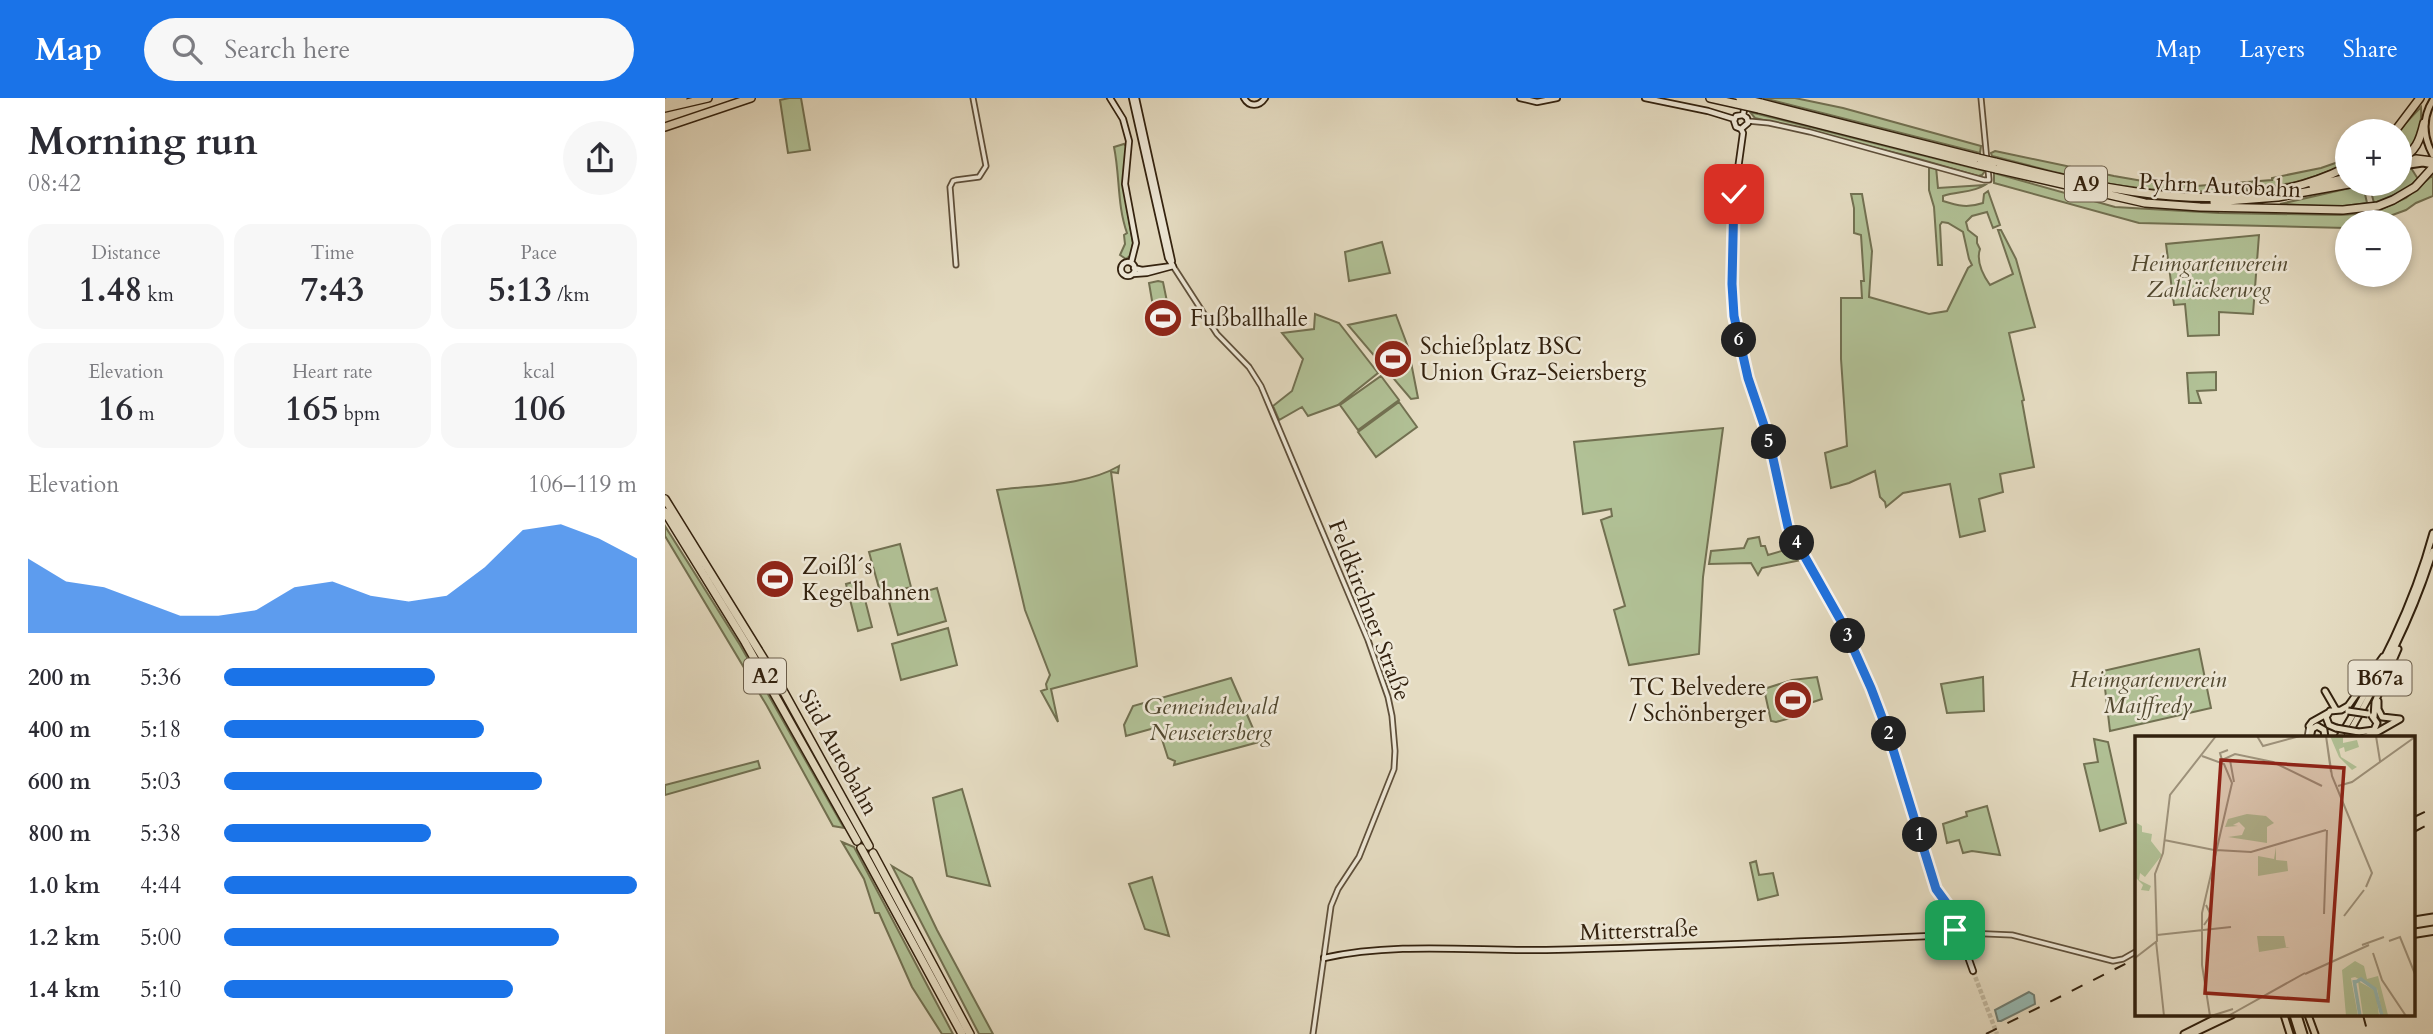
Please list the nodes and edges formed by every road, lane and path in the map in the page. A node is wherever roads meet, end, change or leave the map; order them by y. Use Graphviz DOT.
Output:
graph roads {
  1 [pos="683,98"];
  2 [pos="708,98"];
  3 [pos="751,98"];
  4 [pos="974,98"];
  5 [pos="1109,98"];
  6 [pos="1134,98"];
  7 [pos="1244,98"];
  8 [pos="1265,98"];
  9 [pos="1520,98"];
  10 [pos="1556,98"];
  11 [pos="1646,98"];
  12 [pos="1710,98"];
  13 [pos="1981,98"];
  14 [pos="2420,98"];
  15 [pos="2433,100"];
  16 [pos="1739,101"];
  17 [pos="665,102"];
  18 [pos="665,108"];
  19 [pos="1734,119"];
  20 [pos="2404,119"];
  21 [pos="1748,121"];
  22 [pos="2424,123"];
  23 [pos="665,127"];
  24 [pos="1741,129"];
  25 [pos="2412,151"];
  26 [pos="2412,161"];
  27 [pos="2432,162"];
  28 [pos="1995,166"];
  29 [pos="2335,172"];
  30 [pos="2335,180"];
  31 [pos="2335,187"];
  32 [pos="2284,191"];
  33 [pos="2122,198"];
  34 [pos="956,265"];
  35 [pos="1173,266"];
  36 [pos="665,499"];
  37 [pos="665,512"];
  38 [pos="2433,533"];
  39 [pos="2433,551"];
  40 [pos="2410,617"];
  41 [pos="2395,636"];
  42 [pos="2380,693"];
  43 [pos="2341,710"];
  44 [pos="2328,713"];
  45 [pos="2373,718"];
  46 [pos="2400,719"];
  47 [pos="2328,723"];
  48 [pos="2309,726"];
  49 [pos="2360,735"];
  50 [pos="2308,736"];
  51 [pos="2309,736"];
  52 [pos="2326,736"];
  53 [pos="2327,736"];
  54 [pos="2340,736"];
  55 [pos="2347,736"];
  56 [pos="865,847"];
  57 [pos="2433,919"];
  58 [pos="2415,920"];
  59 [pos="2415,925"];
  60 [pos="1959,928"];
  61 [pos="1966,933"];
  62 [pos="1954,935"];
  63 [pos="1962,940"];
  64 [pos="2135,952"];
  65 [pos="1325,958"];
  66 [pos="1973,971"];
  67 [pos="2220,1016"];
  68 [pos="2230,1016"];
  69 [pos="2284,1016"];
  70 [pos="2296,1016"];
  71 [pos="2308,1016"];
  72 [pos="962,1034"];
  73 [pos="971,1034"];
  74 [pos="1314,1034"];
  75 [pos="2184,1034"];
  76 [pos="2192,1034"];
  77 [pos="2290,1034"];
  78 [pos="2302,1034"];
  79 [pos="2315,1034"];
  1 -- 17 [label="highway"];
  2 -- 18 [label="highway"];
  3 -- 23 [label="highway"];
  4 -- 34 [label="street"];
  5 -- 35 [label="main road"];
  6 -- 35 [label="main road, Feldkirchner Straße"];
  7 -- 8 [label="main road"];
  9 -- 10 [label="main road"];
  11 -- 19 [label="main road"];
  12 -- 16 [label="highway, Pyhrn Autobahn / A9"];
  13 -- 21 [label="street"];
  14 -- 20 [label="highway"];
  15 -- 22 [label="main road"];
  16 -- 28 [label="highway, Pyhrn Autobahn / A9, bridge"];
  19 -- 21 [label="main road"];
  19 -- 24 [label="main road"];
  21 -- 24 [label="main road"];
  22 -- 25 [label="highway"];
  22 -- 27 [label="main road"];
  24 -- 60 [label="main road"];
  26 -- 27 [label="highway"];
  27 -- 33 [label="highway, Pyhrn Autobahn / A9"];
  28 -- 32 [label="highway, Pyhrn Autobahn / A9"];
  28 -- 33 [label="highway, Pyhrn Autobahn / A9"];
  29 -- 32 [label="highway, Pyhrn Autobahn / A9"];
  30 -- 32 [label="highway"];
  31 -- 33 [label="highway"];
  35 -- 65 [label="street, Feldkirchner Straße"];
  36 -- 56 [label="highway, Süd Autobahn / A2"];
  37 -- 56 [label="highway, Süd Autobahn / A2"];
  38 -- 41 [label="main road, B67a"];
  39 -- 40 [label="main road, B67a"];
  40 -- 42 [label="main road"];
  40 -- 55 [label="main road, B67a"];
  41 -- 43 [label="main road"];
  41 -- 54 [label="main road, B67a"];
  42 -- 45 [label="main road"];
  42 -- 46 [label="main road"];
  43 -- 44 [label="main road"];
  43 -- 44 [label="main road"];
  43 -- 45 [label="main road, bridge"];
  44 -- 47 [label="main road"];
  44 -- 48 [label="main road"];
  45 -- 46 [label="main road"];
  45 -- 49 [label="main road"];
  46 -- 49 [label="main road"];
  47 -- 48 [label="main road"];
  47 -- 49 [label="main road, bridge"];
  47 -- 53 [label="main road"];
  48 -- 50 [label="street"];
  51 -- 52 [label="main road"];
  56 -- 72 [label="highway, Süd Autobahn / A2"];
  56 -- 73 [label="highway, Süd Autobahn / A2"];
  57 -- 58 [label="main road"];
  57 -- 59 [label="main road"];
  60 -- 61 [label="main road"];
  60 -- 62 [label="main road"];
  61 -- 63 [label="main road"];
  61 -- 64 [label="street"];
  62 -- 63 [label="main road"];
  62 -- 65 [label="main road, Mitterstraße"];
  63 -- 66 [label="main road"];
  65 -- 74 [label="street, Feldkirchner Straße"];
  67 -- 75 [label="main road"];
  68 -- 76 [label="main road"];
  69 -- 77 [label="main road"];
  70 -- 78 [label="main road"];
  71 -- 79 [label="main road"];
}
